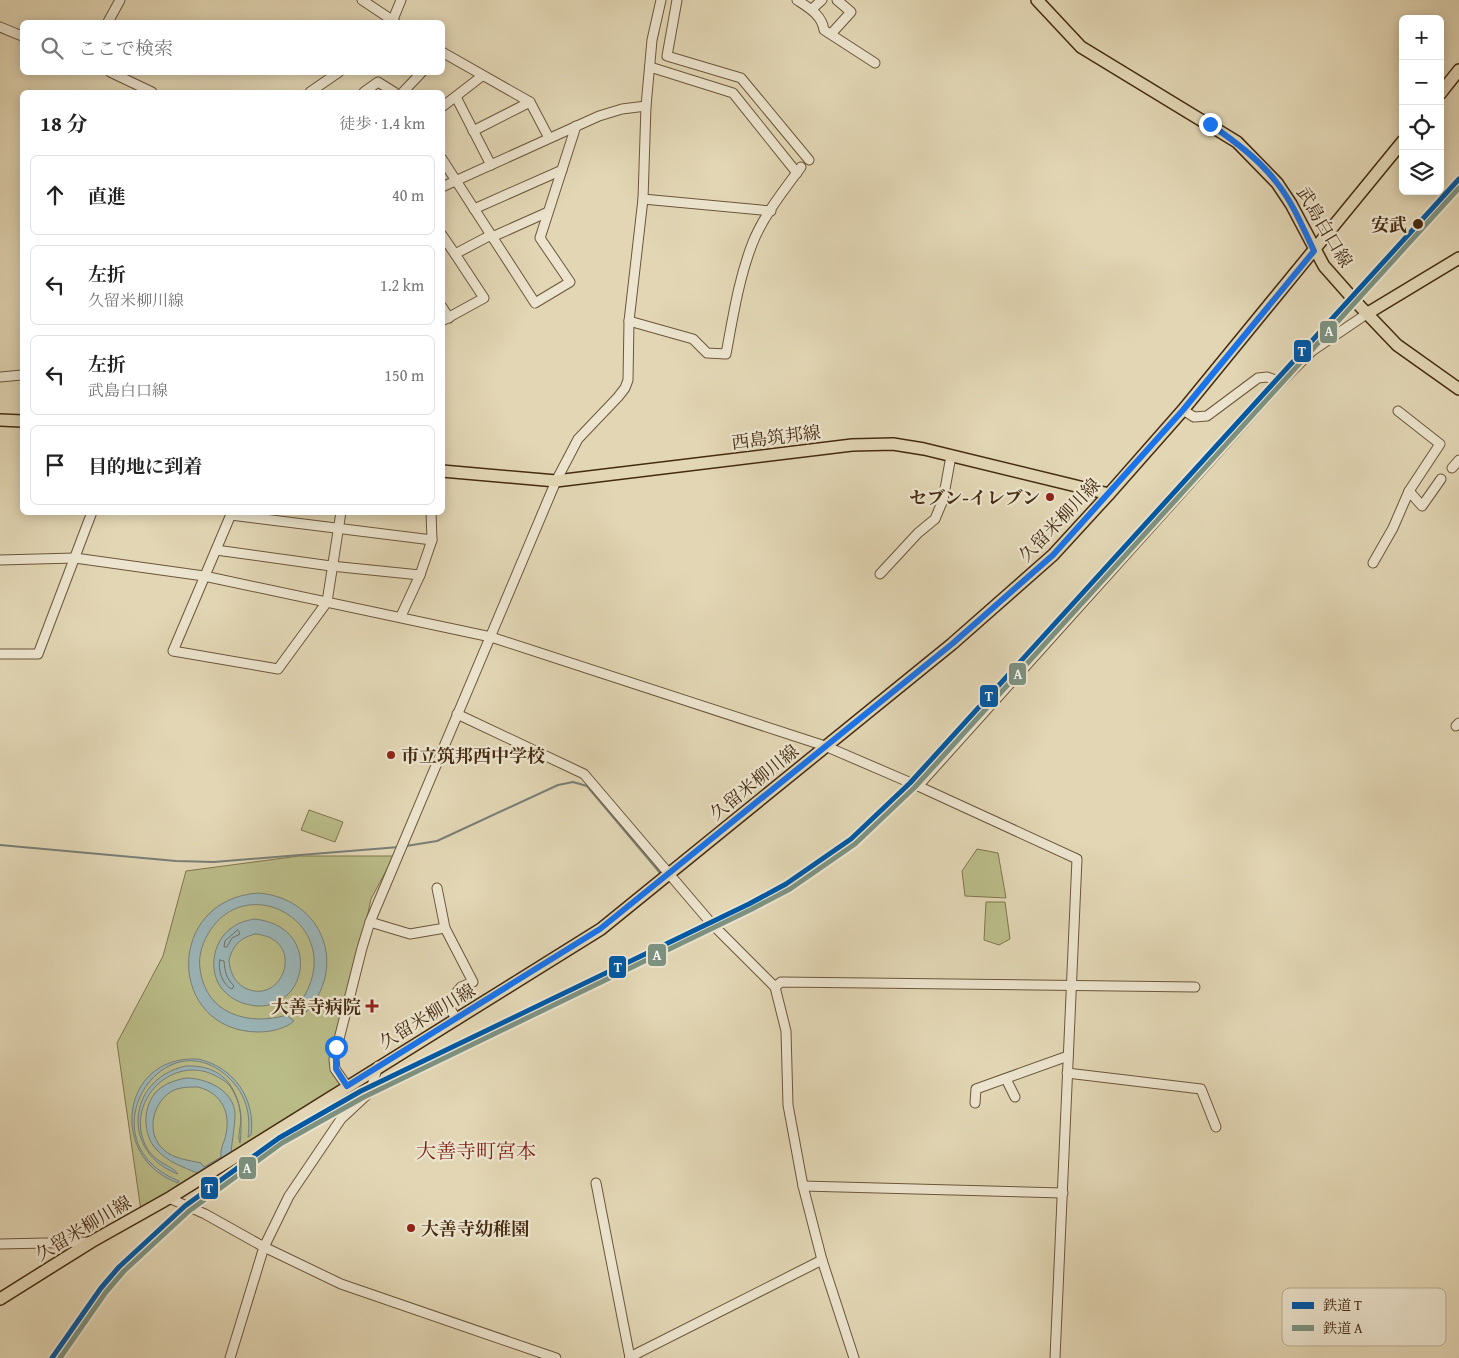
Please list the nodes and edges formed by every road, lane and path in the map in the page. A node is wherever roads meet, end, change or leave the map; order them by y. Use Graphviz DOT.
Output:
graph roads {
  1 [pos="120,0"];
  2 [pos="362,0"];
  3 [pos="401,0"];
  4 [pos="661,0"];
  5 [pos="677,0"];
  6 [pos="797,0"];
  7 [pos="822,0"];
  8 [pos="837,0"];
  9 [pos="1037,0"];
  10 [pos="812,9"];
  11 [pos="109,20"];
  12 [pos="390,20"];
  13 [pos="394,20"];
  14 [pos="0,27"];
  15 [pos="831,34"];
  16 [pos="20,35"];
  17 [pos="445,54"];
  18 [pos="875,63"];
  19 [pos="650,68"];
  20 [pos="1459,70"];
  21 [pos="116,75"];
  22 [pos="335,75"];
  23 [pos="419,75"];
  24 [pos="482,76"];
  25 [pos="1444,89"];
  26 [pos="148,90"];
  27 [pos="313,90"];
  28 [pos="367,90"];
  29 [pos="391,90"];
  30 [pos="407,90"];
  31 [pos="456,98"];
  32 [pos="530,102"];
  33 [pos="445,105"];
  34 [pos="646,106"];
  35 [pos="576,126"];
  36 [pos="473,131"];
  37 [pos="549,138"];
  38 [pos="1399,146"];
  39 [pos="809,160"];
  40 [pos="445,164"];
  41 [pos="491,165"];
  42 [pos="562,170"];
  43 [pos="455,181"];
  44 [pos="445,186"];
  45 [pos="643,199"];
  46 [pos="474,209"];
  47 [pos="771,211"];
  48 [pos="548,212"];
  49 [pos="491,236"];
  50 [pos="445,239"];
  51 [pos="1314,251"];
  52 [pos="455,254"];
  53 [pos="1459,258"];
  54 [pos="1368,313"];
  55 [pos="446,319"];
  56 [pos="630,321"];
  57 [pos="20,375"];
  58 [pos="0,377"];
  59 [pos="1281,382"];
  60 [pos="1459,388"];
  61 [pos="1183,410"];
  62 [pos="1398,411"];
  63 [pos="0,420"];
  64 [pos="20,420"];
  65 [pos="951,456"];
  66 [pos="1459,460"];
  67 [pos="1452,468"];
  68 [pos="445,471"];
  69 [pos="1441,479"];
  70 [pos="556,481"];
  71 [pos="1409,491"];
  72 [pos="1109,494"];
  73 [pos="91,515"];
  74 [pos="232,515"];
  75 [pos="239,515"];
  76 [pos="340,515"];
  77 [pos="430,515"];
  78 [pos="338,529"];
  79 [pos="432,540"];
  80 [pos="216,550"];
  81 [pos="75,558"];
  82 [pos="0,560"];
  83 [pos="1373,563"];
  84 [pos="331,566"];
  85 [pos="880,574"];
  86 [pos="420,575"];
  87 [pos="204,576"];
  88 [pos="327,602"];
  89 [pos="401,616"];
  90 [pos="491,637"];
  91 [pos="0,654"];
  92 [pos="457,714"];
  93 [pos="825,746"];
  94 [pos="918,786"];
  95 [pos="668,875"];
  96 [pos="437,888"];
  97 [pos="370,922"];
  98 [pos="445,928"];
  99 [pos="1071,986"];
  100 [pos="776,987"];
  101 [pos="1195,987"];
  102 [pos="457,1020"];
  103 [pos="1068,1056"];
  104 [pos="378,1066"];
  105 [pos="1067,1073"];
  106 [pos="1006,1079"];
  107 [pos="347,1086"];
  108 [pos="1014,1097"];
  109 [pos="975,1102"];
  110 [pos="1216,1127"];
  111 [pos="596,1183"];
  112 [pos="803,1186"];
  113 [pos="1063,1193"];
  114 [pos="171,1197"];
  115 [pos="91,1242"];
  116 [pos="0,1244"];
  117 [pos="264,1247"];
  118 [pos="822,1260"];
  119 [pos="0,1299"];
  120 [pos="630,1357"];
  121 [pos="230,1358"];
  122 [pos="556,1358"];
  123 [pos="854,1358"];
  124 [pos="1055,1358"];
  1 -- 11 [label="street"];
  2 -- 12 [label="street"];
  3 -- 13 [label="street"];
  4 -- 19 [label="street"];
  5 -- 39 [label="street"];
  6 -- 10 [label="street"];
  7 -- 10 [label="street"];
  8 -- 15 [label="street"];
  9 -- 51 [label="main road, 武島白口線"];
  10 -- 15 [label="street"];
  14 -- 16 [label="street"];
  15 -- 18 [label="street"];
  17 -- 24 [label="street"];
  19 -- 34 [label="street"];
  19 -- 47 [label="street"];
  20 -- 25 [label="main road"];
  21 -- 26 [label="street"];
  22 -- 27 [label="street"];
  23 -- 30 [label="street"];
  24 -- 31 [label="street"];
  24 -- 32 [label="street"];
  28 -- 29 [label="street"];
  31 -- 33 [label="street"];
  31 -- 36 [label="street"];
  32 -- 36 [label="street"];
  32 -- 37 [label="street"];
  34 -- 35 [label="street"];
  34 -- 45 [label="street"];
  35 -- 37 [label="street"];
  35 -- 42 [label="street"];
  36 -- 41 [label="street"];
  37 -- 41 [label="street"];
  38 -- 51 [label="main road, 久留米柳川線"];
  40 -- 43 [label="street"];
  41 -- 43 [label="street"];
  42 -- 46 [label="street"];
  42 -- 48 [label="street"];
  43 -- 44 [label="street"];
  43 -- 46 [label="street"];
  45 -- 47 [label="street"];
  45 -- 56 [label="street"];
  46 -- 49 [label="street"];
  47 -- 56 [label="street"];
  48 -- 49 [label="street"];
  48 -- 49 [label="street"];
  49 -- 52 [label="street"];
  50 -- 52 [label="street"];
  51 -- 54 [label="main road, 武島白口線"];
  51 -- 61 [label="main road, 久留米柳川線"];
  52 -- 55 [label="street"];
  53 -- 54 [label="main road"];
  54 -- 59 [label="street"];
  54 -- 60 [label="main road, 武島白口線"];
  56 -- 70 [label="street"];
  57 -- 58 [label="street"];
  59 -- 61 [label="street"];
  59 -- 94 [label="street"];
  61 -- 72 [label="main road, 久留米柳川線"];
  62 -- 71 [label="street"];
  63 -- 64 [label="main road"];
  65 -- 70 [label="main road, 西島筑邦線"];
  65 -- 72 [label="main road, 西島筑邦線"];
  65 -- 85 [label="street"];
  66 -- 67 [label="street"];
  68 -- 70 [label="main road, 西島筑邦線"];
  69 -- 71 [label="street"];
  70 -- 90 [label="street"];
  71 -- 83 [label="street"];
  72 -- 93 [label="main road, 久留米柳川線"];
  73 -- 81 [label="street"];
  74 -- 80 [label="street"];
  75 -- 78 [label="street"];
  76 -- 78 [label="street"];
  77 -- 79 [label="street"];
  78 -- 79 [label="street"];
  78 -- 84 [label="street"];
  79 -- 86 [label="street"];
  80 -- 84 [label="street"];
  80 -- 87 [label="street"];
  81 -- 82 [label="street"];
  81 -- 87 [label="street"];
  81 -- 91 [label="street"];
  84 -- 86 [label="street"];
  84 -- 88 [label="street"];
  86 -- 89 [label="street"];
  87 -- 88 [label="street"];
  87 -- 88 [label="street"];
  88 -- 89 [label="street"];
  89 -- 90 [label="street"];
  90 -- 92 [label="street"];
  90 -- 93 [label="street"];
  92 -- 95 [label="street"];
  92 -- 97 [label="street"];
  93 -- 94 [label="street"];
  93 -- 95 [label="main road, 久留米柳川線"];
  94 -- 99 [label="street"];
  95 -- 100 [label="street"];
  95 -- 102 [label="main road, 久留米柳川線"];
  96 -- 98 [label="street"];
  97 -- 98 [label="street"];
  97 -- 107 [label="street"];
  98 -- 102 [label="street"];
  99 -- 100 [label="street"];
  99 -- 101 [label="street"];
  99 -- 103 [label="street"];
  100 -- 112 [label="street"];
  102 -- 104 [label="main road, 久留米柳川線"];
  103 -- 105 [label="street"];
  103 -- 106 [label="street"];
  104 -- 107 [label="main road, 久留米柳川線"];
  104 -- 117 [label="street"];
  105 -- 110 [label="street"];
  105 -- 113 [label="street"];
  106 -- 108 [label="street"];
  106 -- 109 [label="street"];
  107 -- 114 [label="main road, 久留米柳川線"];
  111 -- 120 [label="street"];
  112 -- 113 [label="street"];
  112 -- 118 [label="street"];
  113 -- 124 [label="street"];
  114 -- 115 [label="main road, 久留米柳川線"];
  114 -- 117 [label="street"];
  115 -- 116 [label="street"];
  115 -- 119 [label="main road, 久留米柳川線"];
  117 -- 121 [label="street"];
  117 -- 122 [label="street"];
  118 -- 120 [label="street"];
  118 -- 123 [label="street"];
}
